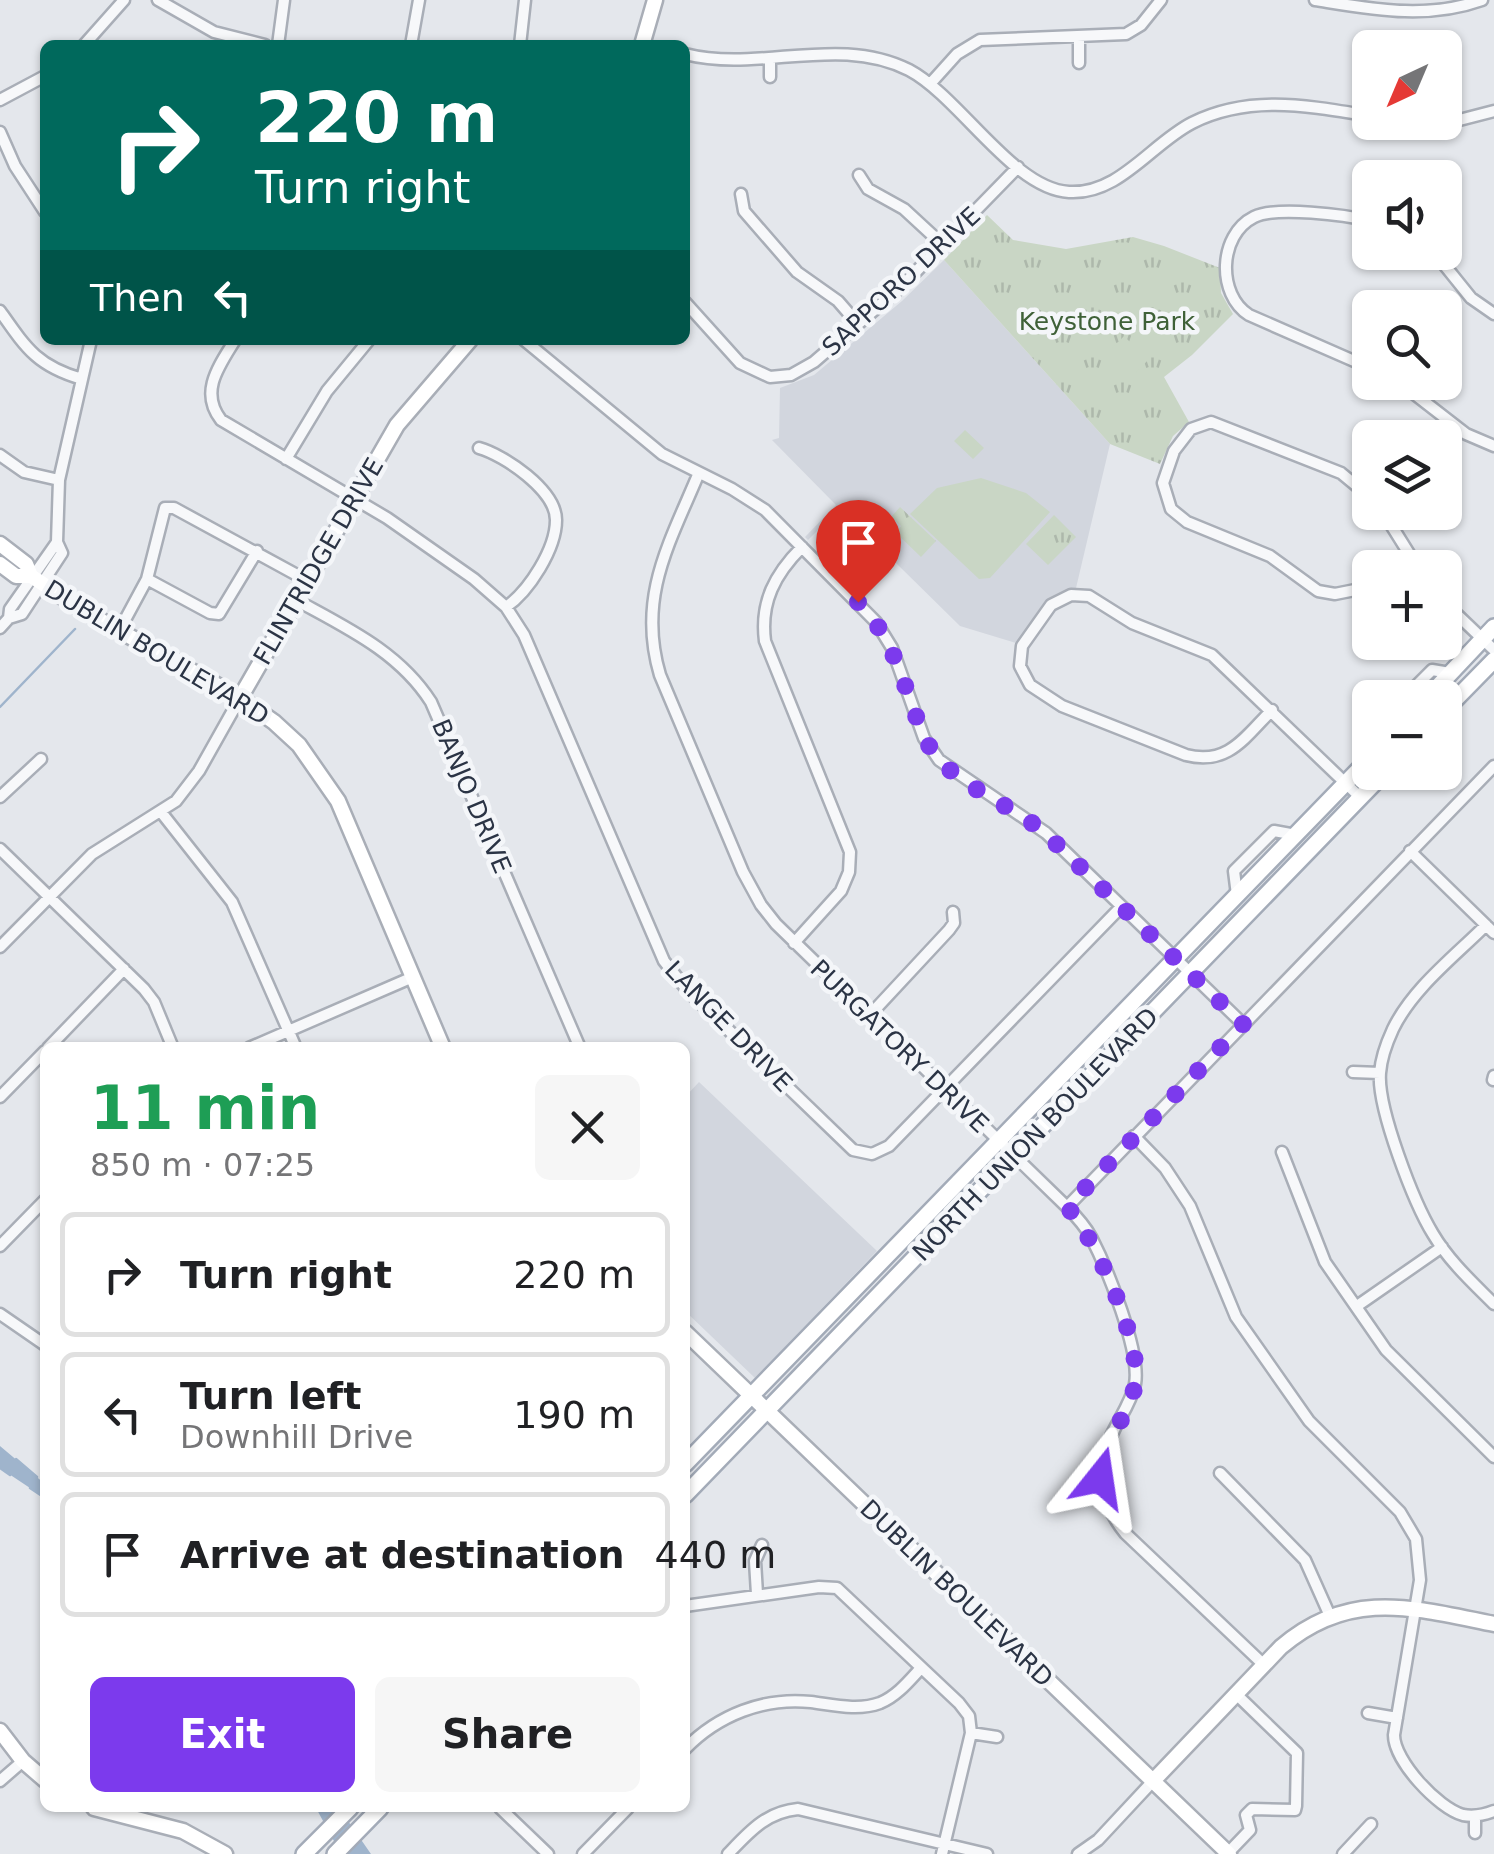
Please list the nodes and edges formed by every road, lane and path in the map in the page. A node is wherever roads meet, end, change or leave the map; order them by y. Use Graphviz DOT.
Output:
graph roads {
  1 [pos="124,0"];
  2 [pos="158,0"];
  3 [pos="284,0"];
  4 [pos="419,0"];
  5 [pos="526,0"];
  6 [pos="655,0"];
  7 [pos="1161,0"];
  8 [pos="1315,0"];
  9 [pos="1482,0"];
  10 [pos="1079,37"];
  11 [pos="88,40"];
  12 [pos="246,40"];
  13 [pos="279,40"];
  14 [pos="411,40"];
  15 [pos="519,40"];
  16 [pos="647,40"];
  17 [pos="690,55"];
  18 [pos="770,58"];
  19 [pos="1079,64"];
  20 [pos="770,76"];
  21 [pos="40,79"];
  22 [pos="930,84"];
  23 [pos="0,100"];
  24 [pos="1494,111"];
  25 [pos="1352,113"];
  26 [pos="1462,119"];
  27 [pos="0,132"];
  28 [pos="1018,167"];
  29 [pos="859,174"];
  30 [pos="741,194"];
  31 [pos="40,204"];
  32 [pos="1352,219"];
  33 [pos="943,246"];
  34 [pos="1448,270"];
  35 [pos="690,308"];
  36 [pos="0,311"];
  37 [pos="1494,314"];
  38 [pos="858,324"];
  39 [pos="90,345"];
  40 [pos="232,345"];
  41 [pos="364,345"];
  42 [pos="466,345"];
  43 [pos="530,345"];
  44 [pos="1352,360"];
  45 [pos="82,379"];
  46 [pos="1422,400"];
  47 [pos="1494,446"];
  48 [pos="478,448"];
  49 [pos="0,455"];
  50 [pos="286,459"];
  51 [pos="698,475"];
  52 [pos="59,480"];
  53 [pos="1352,482"];
  54 [pos="354,499"];
  55 [pos="0,544"];
  56 [pos="802,547"];
  57 [pos="256,551"];
  58 [pos="0,564"];
  59 [pos="147,579"];
  60 [pos="308,580"];
  61 [pos="37,581"];
  62 [pos="1352,591"];
  63 [pos="296,600"];
  64 [pos="506,607"];
  65 [pos="1462,617"];
  66 [pos="0,628"];
  67 [pos="119,631"];
  68 [pos="1490,639"];
  69 [pos="1494,660"];
  70 [pos="1450,674"];
  71 [pos="1422,680"];
  72 [pos="1444,680"];
  73 [pos="1462,693"];
  74 [pos="240,698"];
  75 [pos="1272,710"];
  76 [pos="41,758"];
  77 [pos="1492,773"];
  78 [pos="1352,777"];
  79 [pos="1346,783"];
  80 [pos="1368,790"];
  81 [pos="0,798"];
  82 [pos="1361,798"];
  83 [pos="161,812"];
  84 [pos="0,849"];
  85 [pos="1410,852"];
  86 [pos="1104,867"];
  87 [pos="1092,879"];
  88 [pos="49,896"];
  89 [pos="1121,907"];
  90 [pos="954,912"];
  91 [pos="1490,929"];
  92 [pos="794,943"];
  93 [pos="0,947"];
  94 [pos="1175,958"];
  95 [pos="124,969"];
  96 [pos="1190,973"];
  97 [pos="412,976"];
  98 [pos="869,1016"];
  99 [pos="1243,1024"];
  100 [pos="289,1032"];
  101 [pos="53,1042"];
  102 [pos="171,1042"];
  103 [pos="265,1042"];
  104 [pos="293,1042"];
  105 [pos="440,1042"];
  106 [pos="577,1042"];
  107 [pos="40,1055"];
  108 [pos="1353,1072"];
  109 [pos="1380,1073"];
  110 [pos="945,1090"];
  111 [pos="0,1097"];
  112 [pos="1134,1136"];
  113 [pos="999,1141"];
  114 [pos="1282,1152"];
  115 [pos="1014,1157"];
  116 [pos="40,1205"];
  117 [pos="1067,1207"];
  118 [pos="0,1246"];
  119 [pos="1442,1247"];
  120 [pos="1494,1304"];
  121 [pos="1356,1306"];
  122 [pos="0,1314"];
  123 [pos="690,1337"];
  124 [pos="40,1342"];
  125 [pos="752,1397"];
  126 [pos="767,1412"];
  127 [pos="1494,1456"];
  128 [pos="690,1459"];
  129 [pos="1220,1473"];
  130 [pos="690,1490"];
  131 [pos="762,1545"];
  132 [pos="757,1594"];
  133 [pos="690,1605"];
  134 [pos="1415,1608"];
  135 [pos="1330,1616"];
  136 [pos="1494,1624"];
  137 [pos="1263,1664"];
  138 [pos="922,1668"];
  139 [pos="1236,1694"];
  140 [pos="1368,1713"];
  141 [pos="1397,1718"];
  142 [pos="0,1732"];
  143 [pos="971,1733"];
  144 [pos="996,1736"];
  145 [pos="690,1745"];
  146 [pos="23,1761"];
  147 [pos="40,1776"];
  148 [pos="0,1781"];
  149 [pos="1153,1781"];
  150 [pos="1494,1811"];
  151 [pos="109,1812"];
  152 [pos="346,1812"];
  153 [pos="376,1812"];
  154 [pos="504,1812"];
  155 [pos="624,1812"];
  156 [pos="1475,1816"];
  157 [pos="1371,1824"];
  158 [pos="1475,1833"];
  159 [pos="943,1849"];
  160 [pos="1228,1853"];
  161 [pos="224,1854"];
  162 [pos="304,1854"];
  163 [pos="335,1854"];
  164 [pos="548,1854"];
  165 [pos="583,1854"];
  166 [pos="728,1854"];
  167 [pos="987,1854"];
  168 [pos="1078,1854"];
  169 [pos="1343,1854"];
  1 -- 11 [label="street"];
  2 -- 12 [label="street"];
  3 -- 13 [label="street"];
  4 -- 14 [label="street"];
  5 -- 15 [label="street"];
  6 -- 16 [label="main road"];
  7 -- 10 [label="street"];
  8 -- 9 [label="street"];
  10 -- 19 [label="street"];
  10 -- 22 [label="street"];
  17 -- 18 [label="street"];
  18 -- 20 [label="street"];
  18 -- 22 [label="street"];
  21 -- 23 [label="street"];
  22 -- 28 [label="street"];
  24 -- 26 [label="street"];
  25 -- 28 [label="street"];
  27 -- 31 [label="street"];
  28 -- 33 [label="street, SAPPORO DRIVE"];
  29 -- 33 [label="street"];
  30 -- 38 [label="street"];
  32 -- 44 [label="street"];
  33 -- 38 [label="street, SAPPORO DRIVE"];
  34 -- 37 [label="street"];
  35 -- 38 [label="street, SAPPORO DRIVE"];
  36 -- 45 [label="street"];
  39 -- 45 [label="street"];
  40 -- 50 [label="street, LANGE DRIVE"];
  41 -- 50 [label="street"];
  42 -- 54 [label="main road, FLINTRIDGE DRIVE"];
  43 -- 51 [label="street"];
  45 -- 52 [label="street"];
  46 -- 47 [label="street"];
  48 -- 64 [label="street"];
  49 -- 52 [label="street"];
  50 -- 54 [label="street, LANGE DRIVE"];
  51 -- 56 [label="street"];
  51 -- 92 [label="street, PURGATORY DRIVE"];
  52 -- 61 [label="street"];
  53 -- 62 [label="street"];
  54 -- 60 [label="main road, FLINTRIDGE DRIVE"];
  54 -- 64 [label="street, LANGE DRIVE"];
  55 -- 61 [label="main road, DUBLIN BOULEVARD"];
  56 -- 87 [label="street"];
  56 -- 92 [label="street"];
  57 -- 59 [label="street"];
  57 -- 59 [label="street"];
  57 -- 60 [label="street"];
  58 -- 61 [label="main road, DUBLIN BOULEVARD"];
  59 -- 67 [label="street"];
  60 -- 63 [label="main road, FLINTRIDGE DRIVE"];
  61 -- 66 [label="street"];
  61 -- 67 [label="main road, DUBLIN BOULEVARD"];
  63 -- 74 [label="main road, FLINTRIDGE DRIVE"];
  63 -- 106 [label="street, BANJO DRIVE"];
  64 -- 110 [label="street, LANGE DRIVE"];
  65 -- 68 [label="street"];
  67 -- 74 [label="main road, DUBLIN BOULEVARD"];
  68 -- 70 [label="main road"];
  69 -- 73 [label="main road"];
  70 -- 71 [label="street"];
  70 -- 72 [label="main road"];
  74 -- 83 [label="street, FLINTRIDGE DRIVE"];
  74 -- 97 [label="main road, DUBLIN BOULEVARD"];
  75 -- 75 [label="street"];
  75 -- 79 [label="street"];
  76 -- 81 [label="street"];
  77 -- 85 [label="street"];
  78 -- 79 [label="main road, NORTH UNION BOULEVARD"];
  79 -- 82 [label="street"];
  79 -- 94 [label="main road, NORTH UNION BOULEVARD"];
  80 -- 82 [label="main road, NORTH UNION BOULEVARD"];
  82 -- 96 [label="main road, NORTH UNION BOULEVARD"];
  83 -- 88 [label="street, FLINTRIDGE DRIVE"];
  83 -- 100 [label="street"];
  84 -- 88 [label="street"];
  85 -- 91 [label="street"];
  85 -- 99 [label="street"];
  86 -- 87 [label="street"];
  87 -- 89 [label="street"];
  88 -- 93 [label="street, FLINTRIDGE DRIVE"];
  88 -- 95 [label="street"];
  89 -- 94 [label="street"];
  89 -- 110 [label="street, LANGE DRIVE"];
  90 -- 98 [label="street"];
  91 -- 109 [label="street"];
  92 -- 98 [label="street, PURGATORY DRIVE"];
  94 -- 96 [label="street"];
  94 -- 113 [label="main road, NORTH UNION BOULEVARD"];
  95 -- 101 [label="street"];
  95 -- 102 [label="street"];
  96 -- 99 [label="street"];
  96 -- 115 [label="main road, NORTH UNION BOULEVARD"];
  97 -- 100 [label="street"];
  97 -- 105 [label="main road, DUBLIN BOULEVARD"];
  98 -- 110 [label="street, PURGATORY DRIVE"];
  99 -- 112 [label="street"];
  100 -- 103 [label="street"];
  100 -- 104 [label="street"];
  107 -- 111 [label="street"];
  108 -- 109 [label="street"];
  109 -- 119 [label="street"];
  110 -- 113 [label="street, PURGATORY DRIVE"];
  112 -- 117 [label="street"];
  112 -- 134 [label="street"];
  113 -- 115 [label="street, PURGATORY DRIVE"];
  113 -- 125 [label="main road, NORTH UNION BOULEVARD"];
  114 -- 121 [label="street"];
  115 -- 117 [label="street, PURGATORY DRIVE"];
  115 -- 126 [label="main road, NORTH UNION BOULEVARD"];
  116 -- 118 [label="street"];
  117 -- 137 [label="street, PURGATORY DRIVE"];
  119 -- 120 [label="street"];
  119 -- 121 [label="street"];
  121 -- 127 [label="street"];
  122 -- 124 [label="street"];
  123 -- 125 [label="main road, DUBLIN BOULEVARD"];
  125 -- 126 [label="main road, DUBLIN BOULEVARD"];
  125 -- 128 [label="main road, NORTH UNION BOULEVARD"];
  126 -- 130 [label="main road, NORTH UNION BOULEVARD"];
  126 -- 149 [label="main road, DUBLIN BOULEVARD"];
  129 -- 135 [label="street"];
  131 -- 132 [label="street"];
  132 -- 133 [label="street"];
  132 -- 138 [label="street"];
  134 -- 135 [label="main road"];
  134 -- 136 [label="main road"];
  134 -- 141 [label="street"];
  135 -- 137 [label="main road"];
  137 -- 139 [label="main road"];
  138 -- 143 [label="street"];
  138 -- 145 [label="street"];
  139 -- 149 [label="main road"];
  139 -- 160 [label="street"];
  140 -- 141 [label="street"];
  141 -- 156 [label="street"];
  142 -- 146 [label="main road"];
  143 -- 144 [label="street"];
  143 -- 159 [label="street"];
  146 -- 147 [label="main road"];
  146 -- 148 [label="street"];
  149 -- 160 [label="main road, DUBLIN BOULEVARD"];
  149 -- 168 [label="street"];
  150 -- 156 [label="street"];
  151 -- 161 [label="main road"];
  152 -- 162 [label="main road"];
  153 -- 163 [label="main road"];
  154 -- 164 [label="street"];
  155 -- 165 [label="street"];
  156 -- 158 [label="street"];
  157 -- 169 [label="street"];
  159 -- 166 [label="street"];
  159 -- 167 [label="street"];
}
